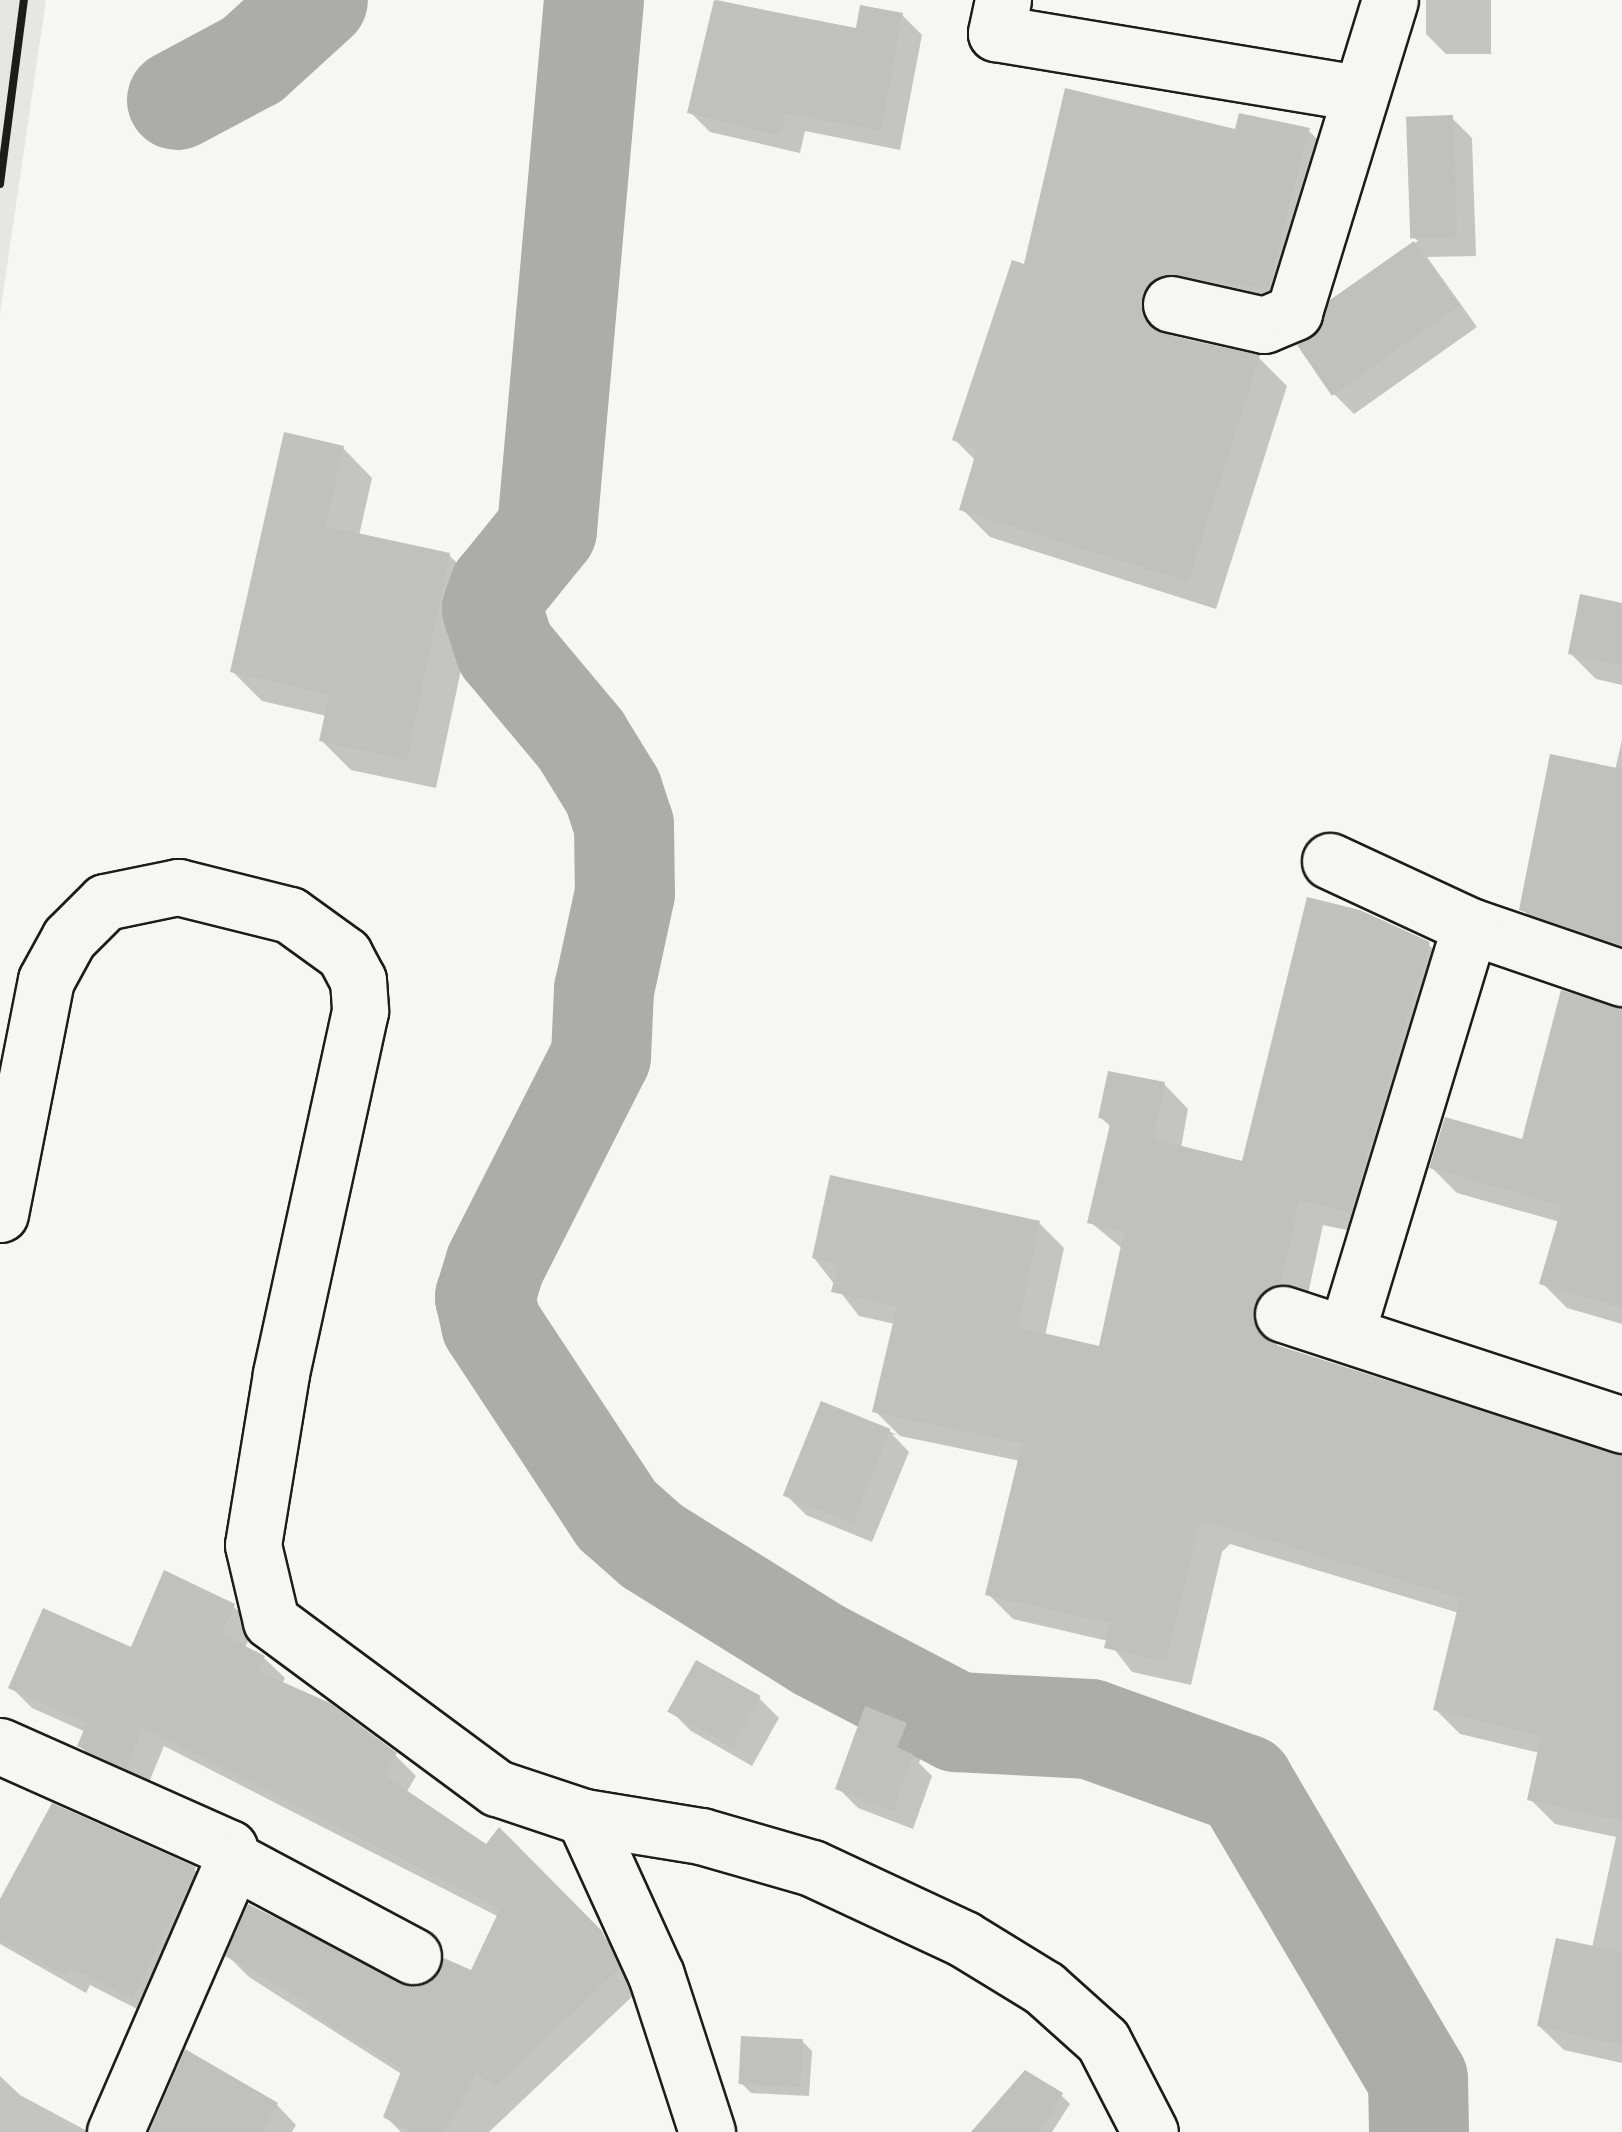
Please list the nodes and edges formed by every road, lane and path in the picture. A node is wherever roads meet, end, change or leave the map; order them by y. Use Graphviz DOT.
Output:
graph roads {
  1 [pos="1003,0"];
  2 [pos="1390,0"];
  3 [pos="1360,94"];
  4 [pos="1171,304"];
  5 [pos="1330,861"];
  6 [pos="1470,926"];
  7 [pos="1622,978"];
  8 [pos="0,1214"];
  9 [pos="1283,1314"];
  10 [pos="1346,1334"];
  11 [pos="1622,1424"];
  12 [pos="0,1746"];
  13 [pos="584,1817"];
  14 [pos="233,1860"];
  15 [pos="413,1956"];
  16 [pos="115,2132"];
  17 [pos="707,2132"];
  18 [pos="1150,2132"];
  1 -- 3 [label="street"];
  2 -- 3 [label="street"];
  3 -- 4 [label="street"];
  5 -- 6 [label="street"];
  6 -- 7 [label="street"];
  6 -- 10 [label="street"];
  8 -- 13 [label="street"];
  9 -- 10 [label="street"];
  10 -- 11 [label="street"];
  12 -- 14 [label="street"];
  13 -- 17 [label="street"];
  13 -- 18 [label="street"];
  14 -- 15 [label="street"];
  14 -- 16 [label="street"];
}
